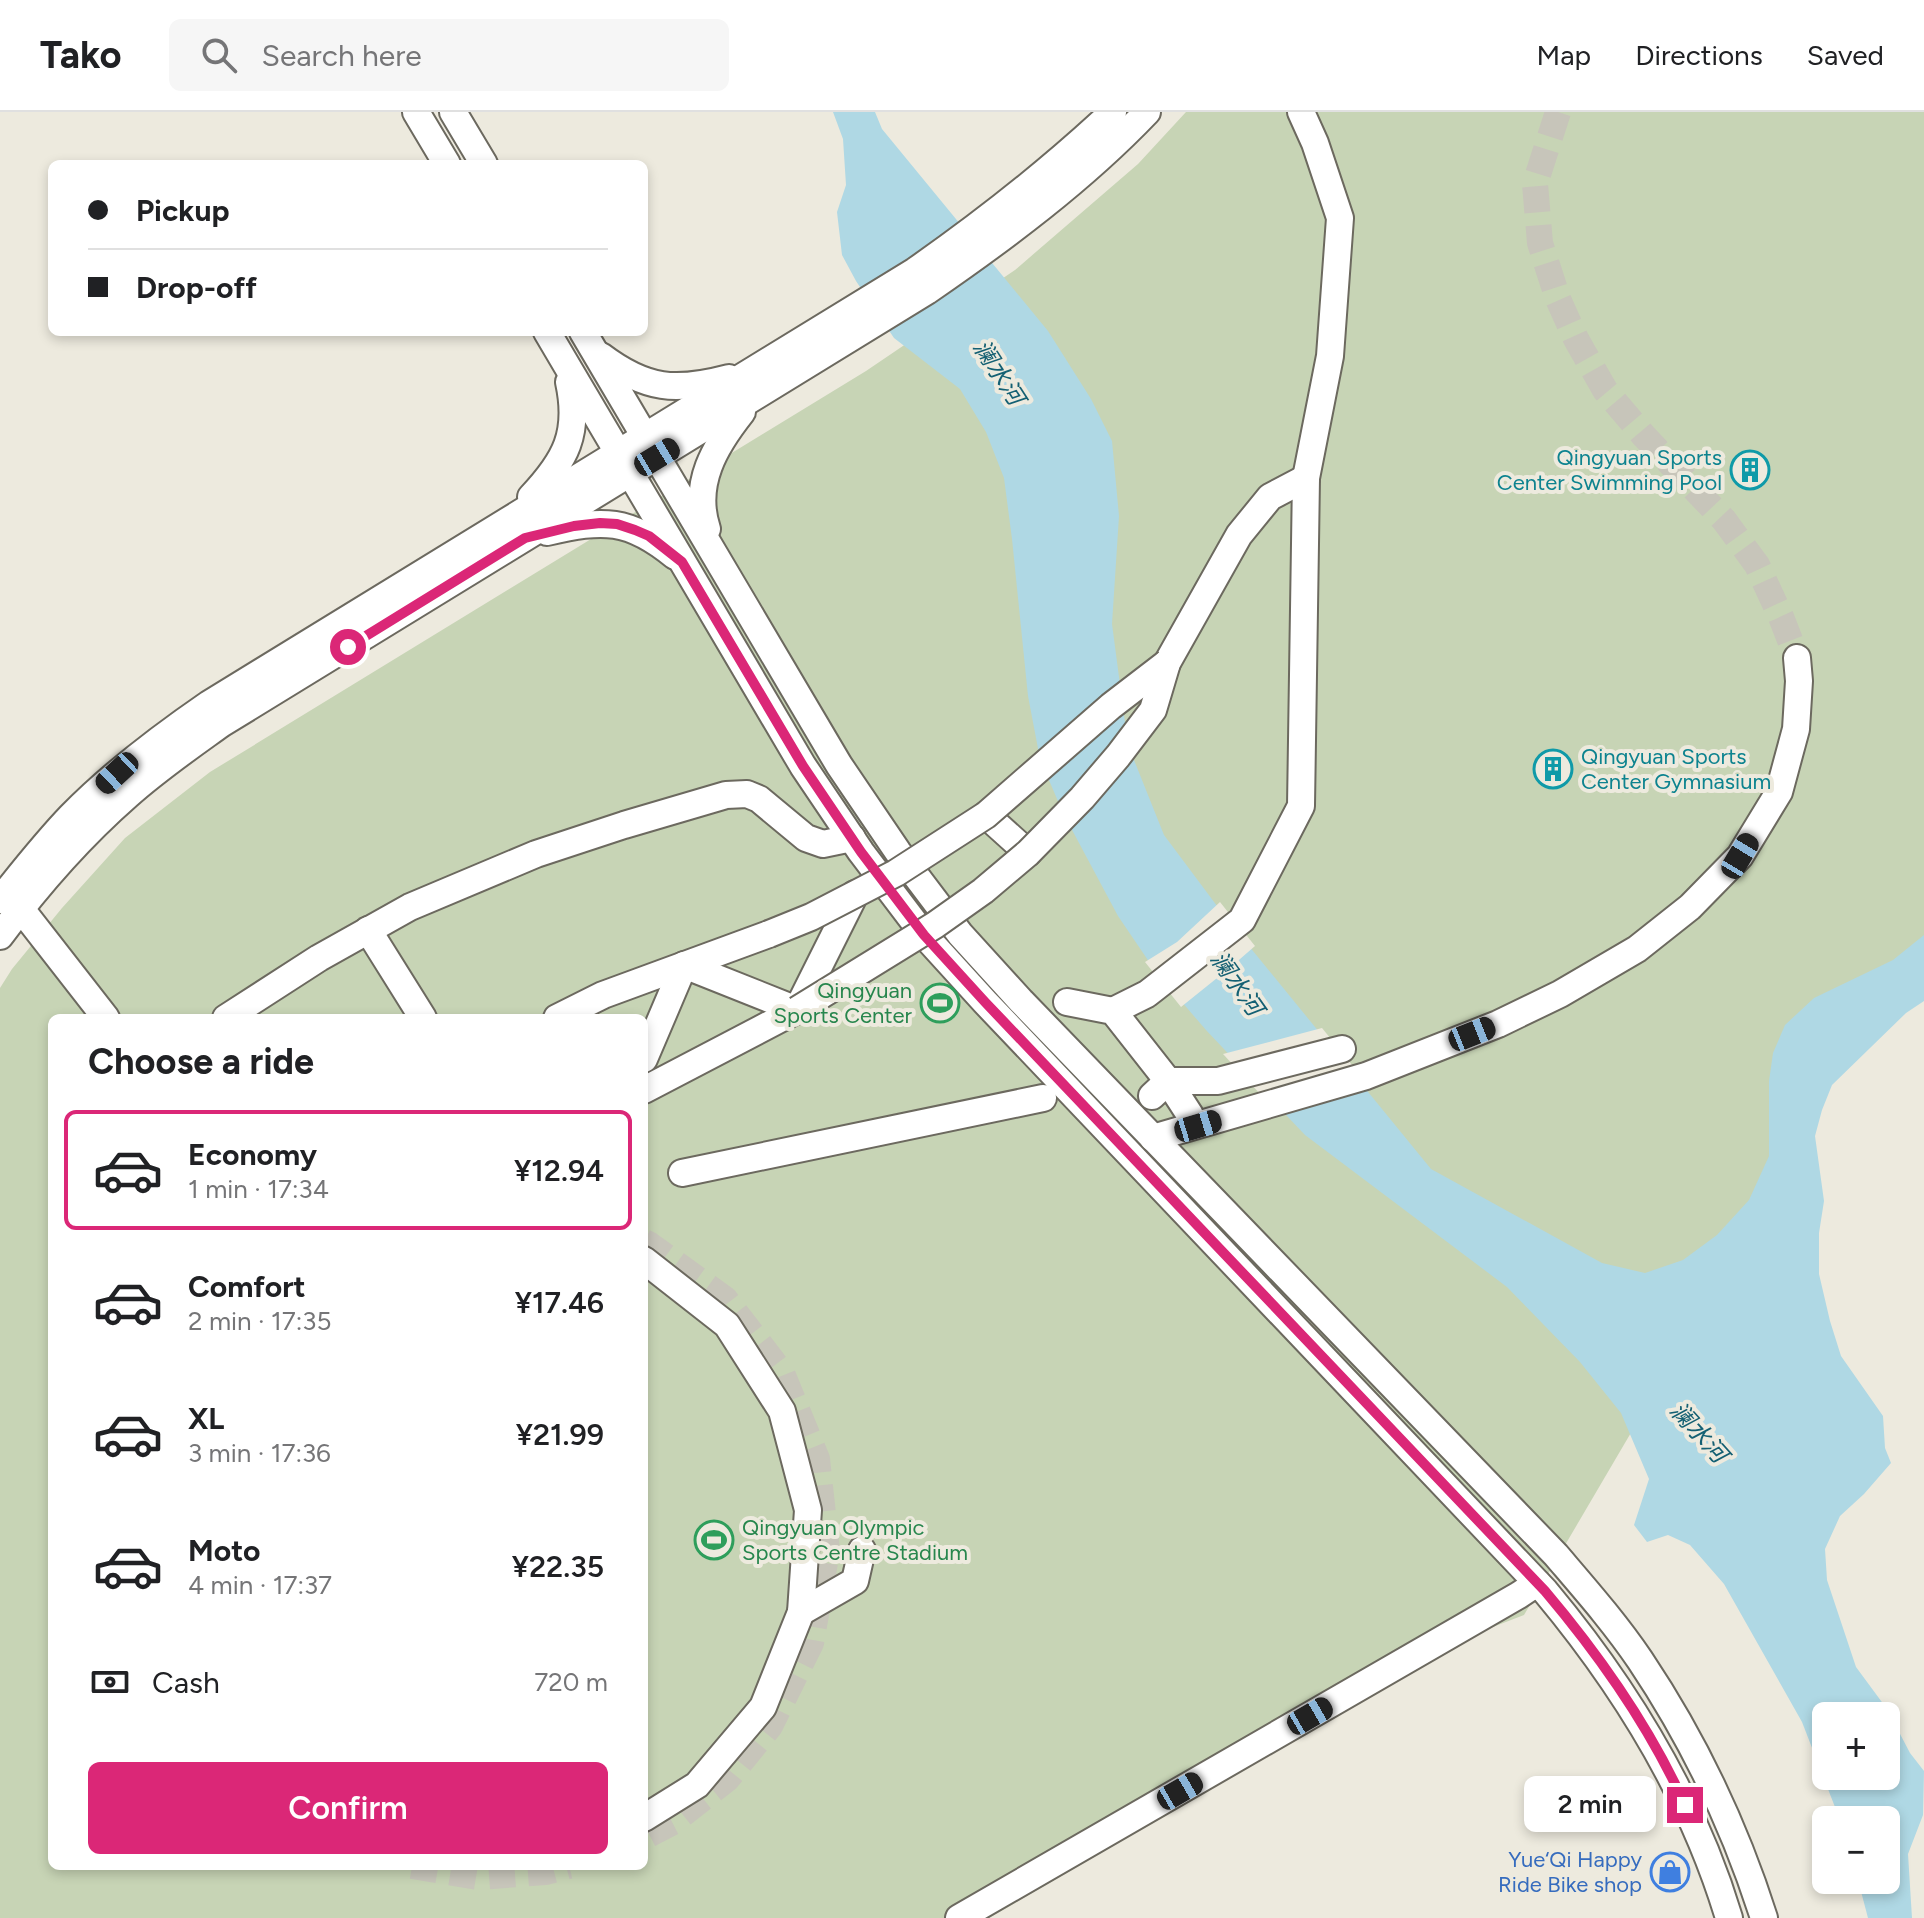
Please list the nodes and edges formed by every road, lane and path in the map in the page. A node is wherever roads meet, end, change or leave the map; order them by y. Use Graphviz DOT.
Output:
graph roads {
  1 [pos="416,112"];
  2 [pos="453,112"];
  3 [pos="1113,112"];
  4 [pos="1147,112"];
  5 [pos="1301,112"];
  6 [pos="445,160"];
  7 [pos="482,160"];
  8 [pos="981,239"];
  9 [pos="868,315"];
  10 [pos="549,336"];
  11 [pos="589,341"];
  12 [pos="565,363"];
  13 [pos="759,367"];
  14 [pos="754,398"];
  15 [pos="651,446"];
  16 [pos="624,463"];
  17 [pos="1306,478"];
  18 [pos="519,527"];
  19 [pos="717,559"];
  20 [pos="682,562"];
  21 [pos="1797,658"];
  22 [pos="1167,663"];
  23 [pos="986,815"];
  24 [pos="852,838"];
  25 [pos="1028,853"];
  26 [pos="855,894"];
  27 [pos="10,904"];
  28 [pos="368,930"];
  29 [pos="0,936"];
  30 [pos="684,965"];
  31 [pos="1067,1002"];
  32 [pos="797,1010"];
  33 [pos="1113,1011"];
  34 [pos="103,1014"];
  35 [pos="232,1014"];
  36 [pos="420,1014"];
  37 [pos="565,1014"];
  38 [pos="1342,1049"];
  39 [pos="648,1050"];
  40 [pos="648,1088"];
  41 [pos="1160,1089"];
  42 [pos="1043,1098"];
  43 [pos="1190,1115"];
  44 [pos="1153,1138"];
  45 [pos="682,1173"];
  46 [pos="648,1263"];
  47 [pos="862,1550"];
  48 [pos="1537,1583"];
  49 [pos="801,1612"];
  50 [pos="648,1816"];
  51 [pos="959,1918"];
  52 [pos="1729,1918"];
  53 [pos="1764,1918"];
  1 -- 6 [label="street"];
  2 -- 7 [label="street"];
  3 -- 8 [label="street"];
  4 -- 8 [label="street"];
  5 -- 17 [label="street"];
  8 -- 9 [label="street"];
  9 -- 13 [label="street"];
  9 -- 14 [label="street"];
  10 -- 12 [label="street"];
  11 -- 13 [label="street"];
  11 -- 15 [label="street"];
  12 -- 16 [label="street"];
  12 -- 18 [label="street"];
  13 -- 15 [label="street"];
  14 -- 15 [label="street"];
  14 -- 19 [label="street"];
  15 -- 16 [label="street"];
  15 -- 19 [label="street"];
  16 -- 18 [label="street"];
  16 -- 20 [label="street"];
  17 -- 22 [label="street"];
  17 -- 33 [label="street"];
  18 -- 20 [label="street"];
  18 -- 27 [label="street"];
  19 -- 44 [label="street"];
  20 -- 24 [label="street"];
  21 -- 44 [label="street"];
  22 -- 23 [label="street, bridge"];
  22 -- 25 [label="street, bridge"];
  23 -- 25 [label="street"];
  23 -- 26 [label="street, bridge"];
  24 -- 28 [label="street"];
  24 -- 48 [label="street"];
  25 -- 32 [label="street, bridge"];
  26 -- 30 [label="street, bridge"];
  26 -- 32 [label="street, bridge"];
  27 -- 29 [label="street"];
  27 -- 34 [label="street"];
  28 -- 35 [label="street"];
  28 -- 36 [label="street"];
  30 -- 32 [label="street"];
  30 -- 37 [label="street"];
  30 -- 39 [label="street"];
  31 -- 33 [label="street"];
  32 -- 40 [label="street"];
  33 -- 41 [label="street"];
  38 -- 41 [label="street"];
  41 -- 43 [label="street"];
  42 -- 45 [label="street"];
  44 -- 53 [label="street"];
  46 -- 49 [label="street"];
  47 -- 49 [label="street"];
  48 -- 51 [label="street"];
  48 -- 52 [label="street"];
  49 -- 50 [label="street"];
}
